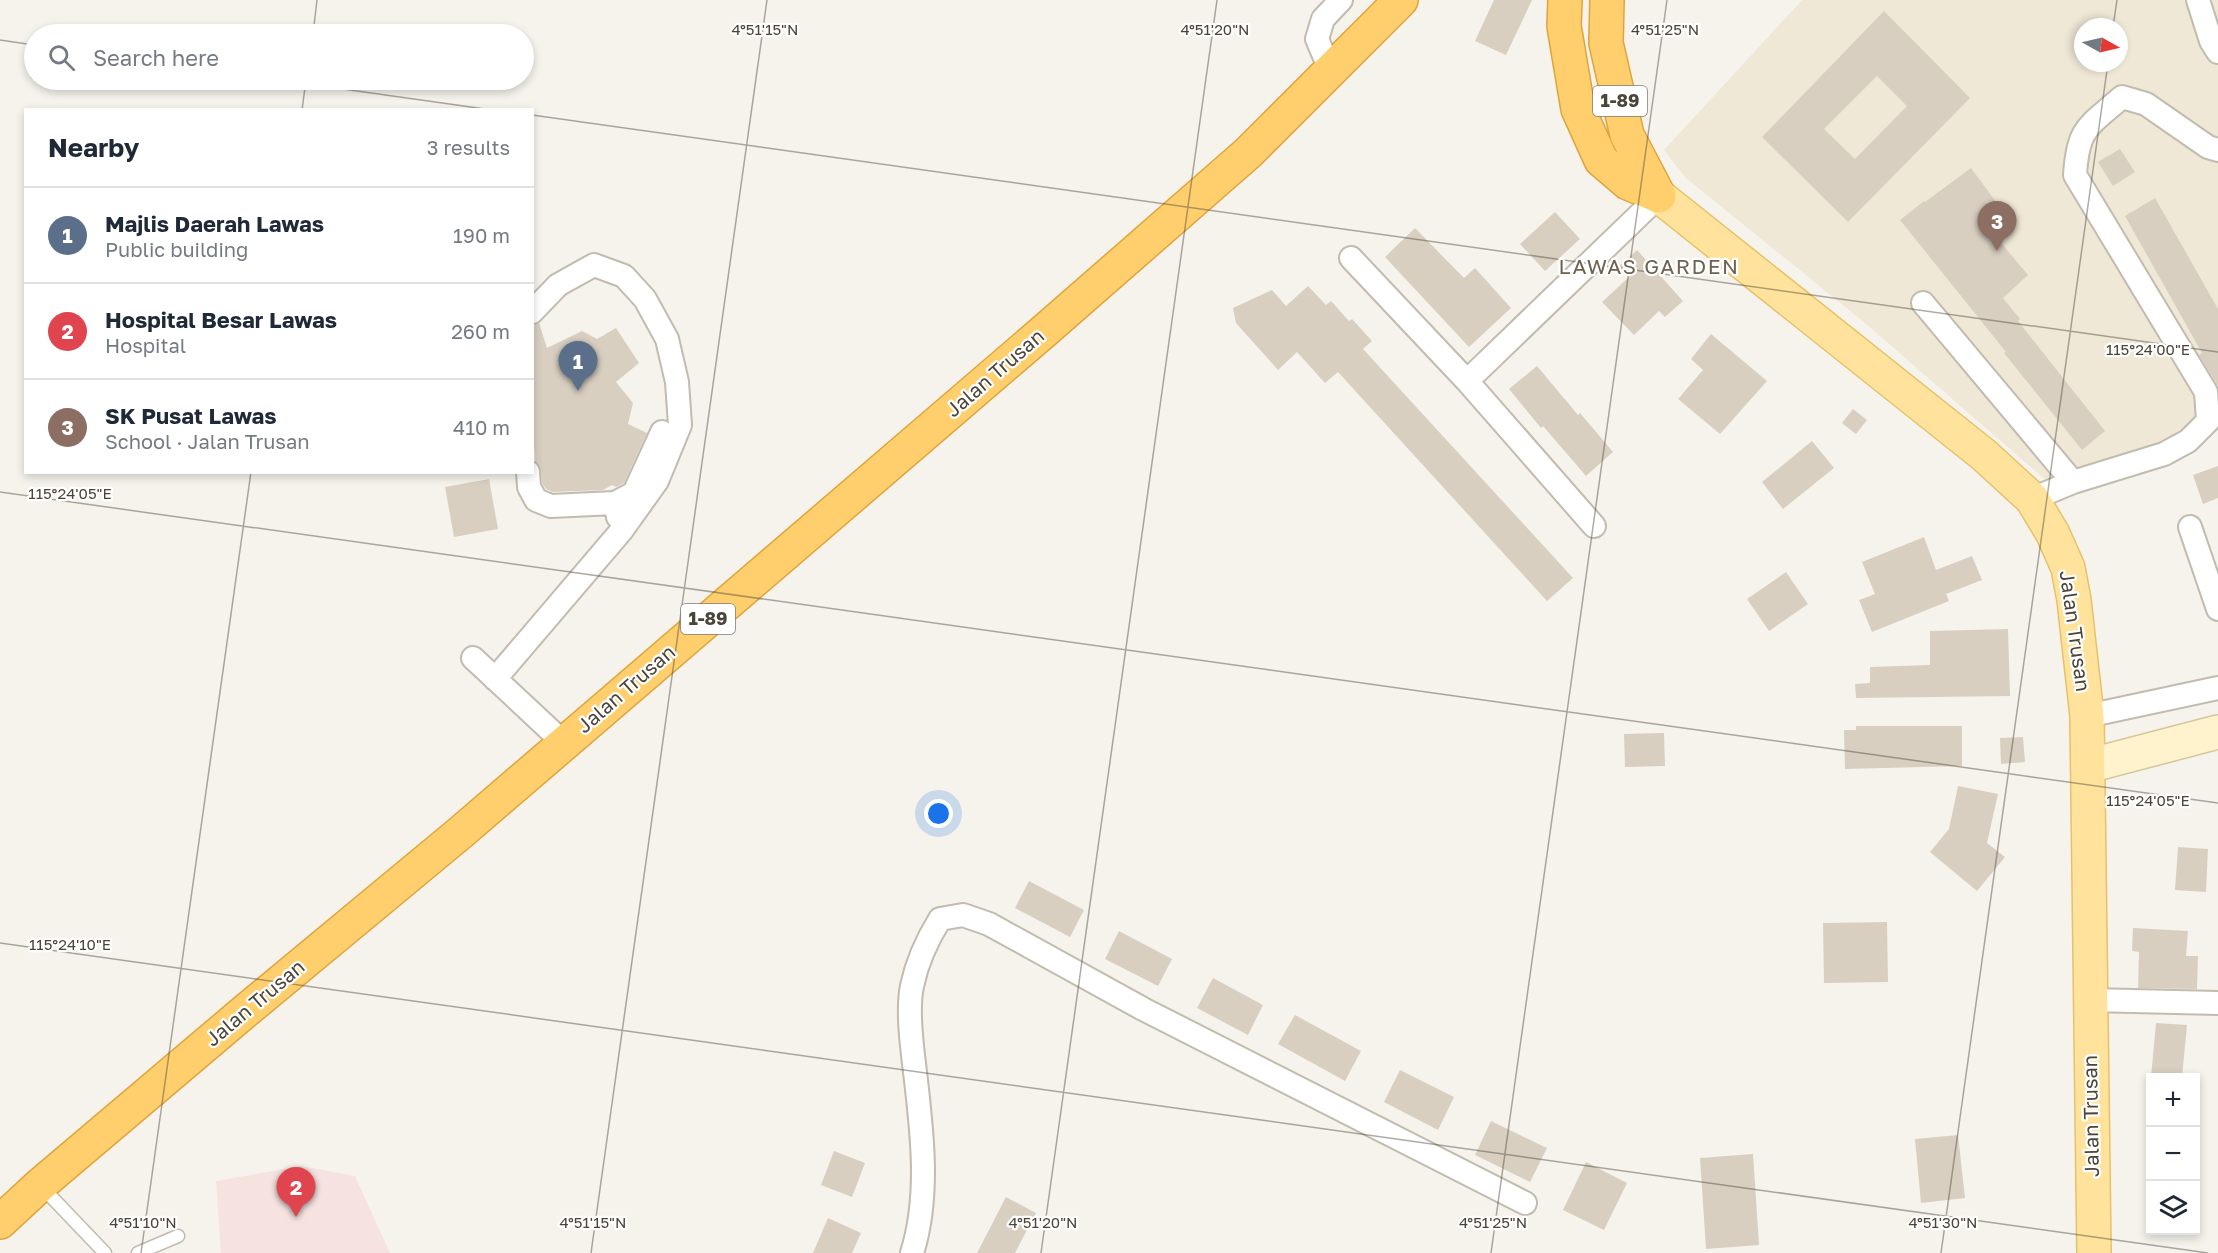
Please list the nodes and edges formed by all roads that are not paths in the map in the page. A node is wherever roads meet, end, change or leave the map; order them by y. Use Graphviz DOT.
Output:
graph roads {
  1 [pos="1341,0"];
  2 [pos="1401,0"];
  3 [pos="1565,0"];
  4 [pos="1606,0"];
  5 [pos="2198,0"];
  6 [pos="2218,52"];
  7 [pos="1331,72"];
  8 [pos="2218,150"];
  9 [pos="1659,196"];
  10 [pos="1351,258"];
  11 [pos="1923,303"];
  12 [pos="534,310"];
  13 [pos="1467,381"];
  14 [pos="676,382"];
  15 [pos="528,474"];
  16 [pos="2073,482"];
  17 [pos="2032,499"];
  18 [pos="615,503"];
  19 [pos="1594,526"];
  20 [pos="2190,527"];
  21 [pos="622,530"];
  22 [pos="2218,609"];
  23 [pos="472,658"];
  24 [pos="495,679"];
  25 [pos="2218,688"];
  26 [pos="2087,716"];
  27 [pos="2218,732"];
  28 [pos="564,743"];
  29 [pos="2088,766"];
  30 [pos="2090,1000"];
  31 [pos="2218,1003"];
  32 [pos="40,1185"];
  33 [pos="1525,1203"];
  34 [pos="0,1222"];
  35 [pos="177,1236"];
  36 [pos="105,1253"];
  37 [pos="138,1253"];
  38 [pos="912,1253"];
  39 [pos="2094,1253"];
  1 -- 7 [label="street"];
  2 -- 7 [label="highway, Jalan Trusan / 1-89"];
  3 -- 9 [label="highway, Jalan Trusan"];
  4 -- 9 [label="highway, Jalan Trusan / 1-89"];
  5 -- 6 [label="street"];
  7 -- 28 [label="highway, Jalan Trusan / 1-89"];
  8 -- 16 [label="street"];
  9 -- 13 [label="street"];
  9 -- 17 [label="main road, Jalan Trusan"];
  10 -- 13 [label="street"];
  11 -- 16 [label="street"];
  12 -- 14 [label="street"];
  13 -- 19 [label="street"];
  14 -- 18 [label="street"];
  14 -- 21 [label="street"];
  15 -- 18 [label="street"];
  16 -- 17 [label="street"];
  17 -- 26 [label="main road, Jalan Trusan"];
  18 -- 21 [label="street"];
  20 -- 22 [label="street"];
  21 -- 24 [label="street"];
  23 -- 24 [label="street"];
  24 -- 28 [label="street"];
  25 -- 26 [label="street"];
  26 -- 29 [label="main road, Jalan Trusan"];
  27 -- 29 [label="street"];
  28 -- 32 [label="highway, Jalan Trusan / 1-89"];
  29 -- 30 [label="main road, Jalan Trusan"];
  30 -- 31 [label="street"];
  30 -- 39 [label="main road, Jalan Trusan"];
  32 -- 34 [label="highway, Jalan Trusan / 1-89"];
  32 -- 36 [label="lane"];
  33 -- 38 [label="street"];
  35 -- 37 [label="lane"];
}
